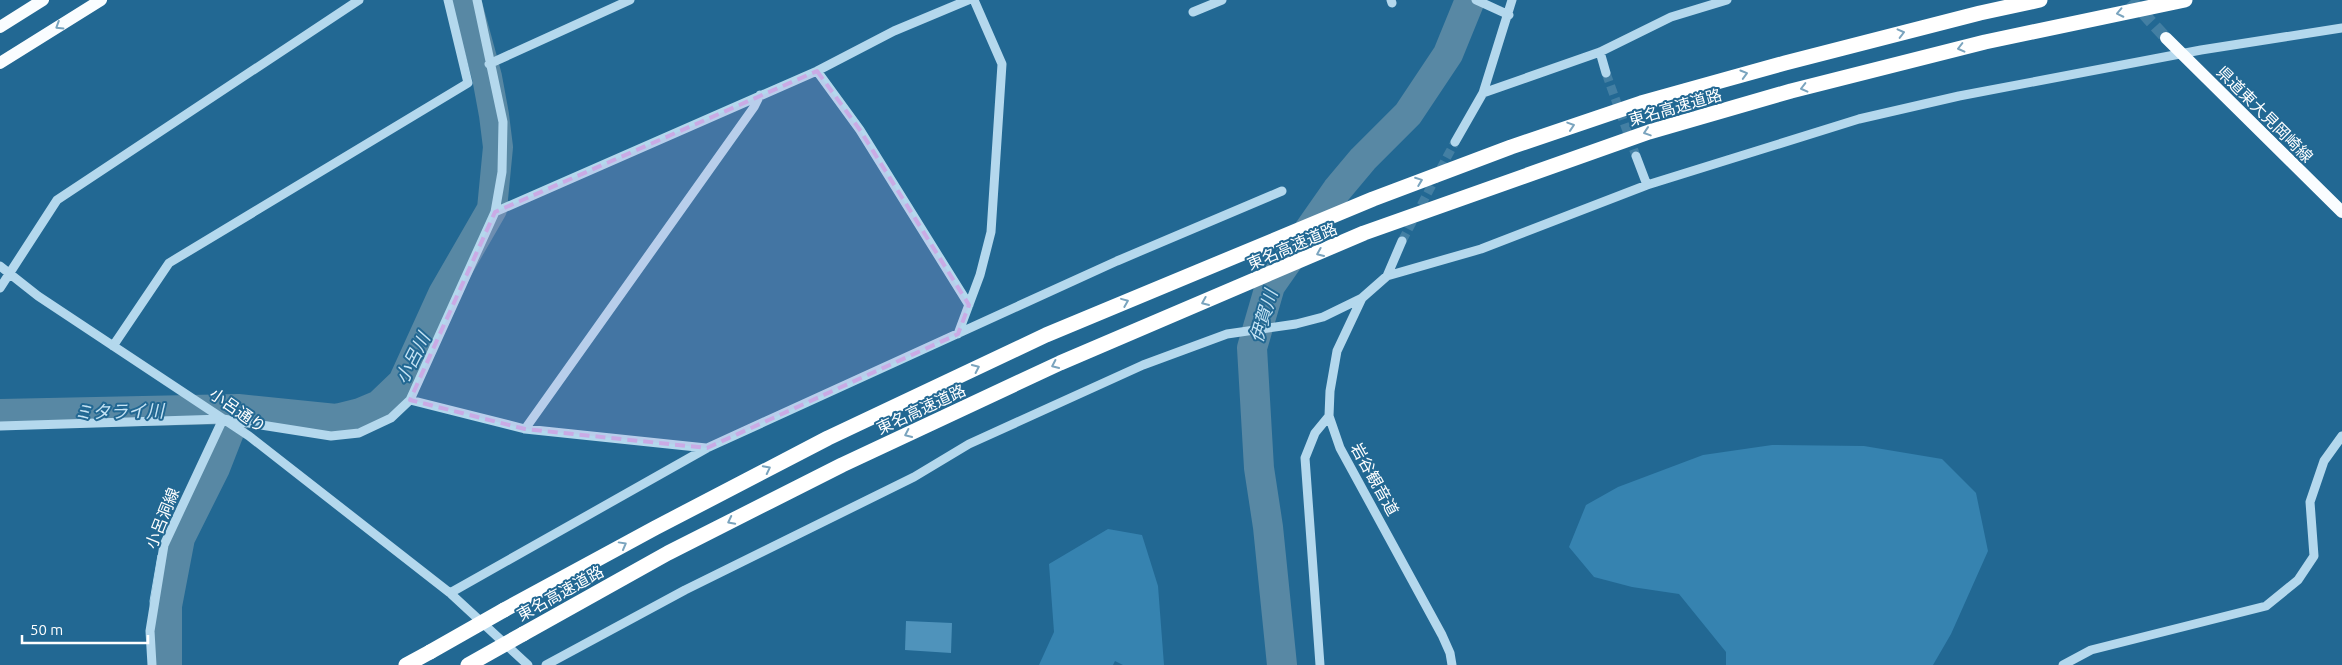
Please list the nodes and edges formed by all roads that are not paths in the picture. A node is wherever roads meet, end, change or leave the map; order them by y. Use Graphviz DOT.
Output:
graph roads {
  1 [pos="42,0"];
  2 [pos="101,0"];
  3 [pos="359,0"];
  4 [pos="448,0"];
  5 [pos="477,0"];
  6 [pos="630,0"];
  7 [pos="968,0"];
  8 [pos="974,0"];
  9 [pos="1222,0"];
  10 [pos="1476,0"];
  11 [pos="1512,0"];
  12 [pos="1728,0"];
  13 [pos="2040,0"];
  14 [pos="2185,0"];
  15 [pos="1192,12"];
  16 [pos="1509,15"];
  17 [pos="0,27"];
  18 [pos="2342,28"];
  19 [pos="2166,38"];
  20 [pos="1600,52"];
  21 [pos="2182,54"];
  22 [pos="0,63"];
  23 [pos="489,64"];
  24 [pos="817,71"];
  25 [pos="1606,73"];
  26 [pos="1483,93"];
  27 [pos="760,95"];
  28 [pos="1454,142"];
  29 [pos="1636,156"];
  30 [pos="1648,185"];
  31 [pos="1282,191"];
  32 [pos="495,212"];
  33 [pos="2342,212"];
  34 [pos="1402,241"];
  35 [pos="0,266"];
  36 [pos="11,274"];
  37 [pos="1387,276"];
  38 [pos="0,288"];
  39 [pos="1362,298"];
  40 [pos="969,305"];
  41 [pos="958,334"];
  42 [pos="113,346"];
  43 [pos="410,400"];
  44 [pos="1329,416"];
  45 [pos="223,419"];
  46 [pos="0,426"];
  47 [pos="525,429"];
  48 [pos="2342,436"];
  49 [pos="707,448"];
  50 [pos="450,593"];
  51 [pos="152,665"];
  52 [pos="406,665"];
  53 [pos="468,665"];
  54 [pos="528,665"];
  55 [pos="546,665"];
  56 [pos="1320,665"];
  57 [pos="1452,665"];
  58 [pos="2062,665"];
  1 -- 17 [label="main road"];
  2 -- 22 [label="main road, one-way"];
  3 -- 36 [label="street"];
  4 -- 42 [label="street"];
  5 -- 23 [label="street"];
  6 -- 23 [label="street"];
  7 -- 24 [label="street"];
  8 -- 40 [label="street"];
  9 -- 15 [label="street"];
  10 -- 16 [label="street"];
  11 -- 16 [label="street"];
  12 -- 20 [label="street"];
  52 -- 13 [label="highway, 東名高速道路, one-way, bridge"];
  14 -- 53 [label="highway, 東名高速道路, one-way, bridge"];
  16 -- 26 [label="street"];
  18 -- 21 [label="street"];
  19 -- 21 [label="main road, 県道東大見岡崎線"];
  20 -- 25 [label="street"];
  20 -- 26 [label="street"];
  21 -- 30 [label="street"];
  21 -- 33 [label="main road, 県道東大見岡崎線"];
  23 -- 32 [label="street"];
  24 -- 27 [label="street"];
  24 -- 40 [label="street"];
  26 -- 28 [label="street"];
  27 -- 32 [label="street"];
  27 -- 47 [label="street"];
  29 -- 30 [label="street"];
  30 -- 37 [label="street"];
  31 -- 41 [label="street"];
  32 -- 43 [label="street"];
  34 -- 37 [label="street"];
  35 -- 36 [label="street, 小呂通り"];
  36 -- 38 [label="street"];
  36 -- 42 [label="street, 小呂通り"];
  37 -- 39 [label="street"];
  39 -- 44 [label="street, 岩谷観音道"];
  39 -- 55 [label="street"];
  40 -- 41 [label="street"];
  41 -- 49 [label="street"];
  42 -- 45 [label="street, 小呂通り"];
  43 -- 45 [label="street"];
  43 -- 47 [label="street"];
  44 -- 56 [label="street"];
  44 -- 57 [label="street, 岩谷観音道"];
  45 -- 46 [label="street"];
  45 -- 50 [label="street, 小呂通り"];
  45 -- 51 [label="street, 小呂洞線"];
  47 -- 49 [label="street"];
  48 -- 58 [label="street"];
  49 -- 50 [label="street"];
  50 -- 54 [label="street, 小呂通り"];
}
